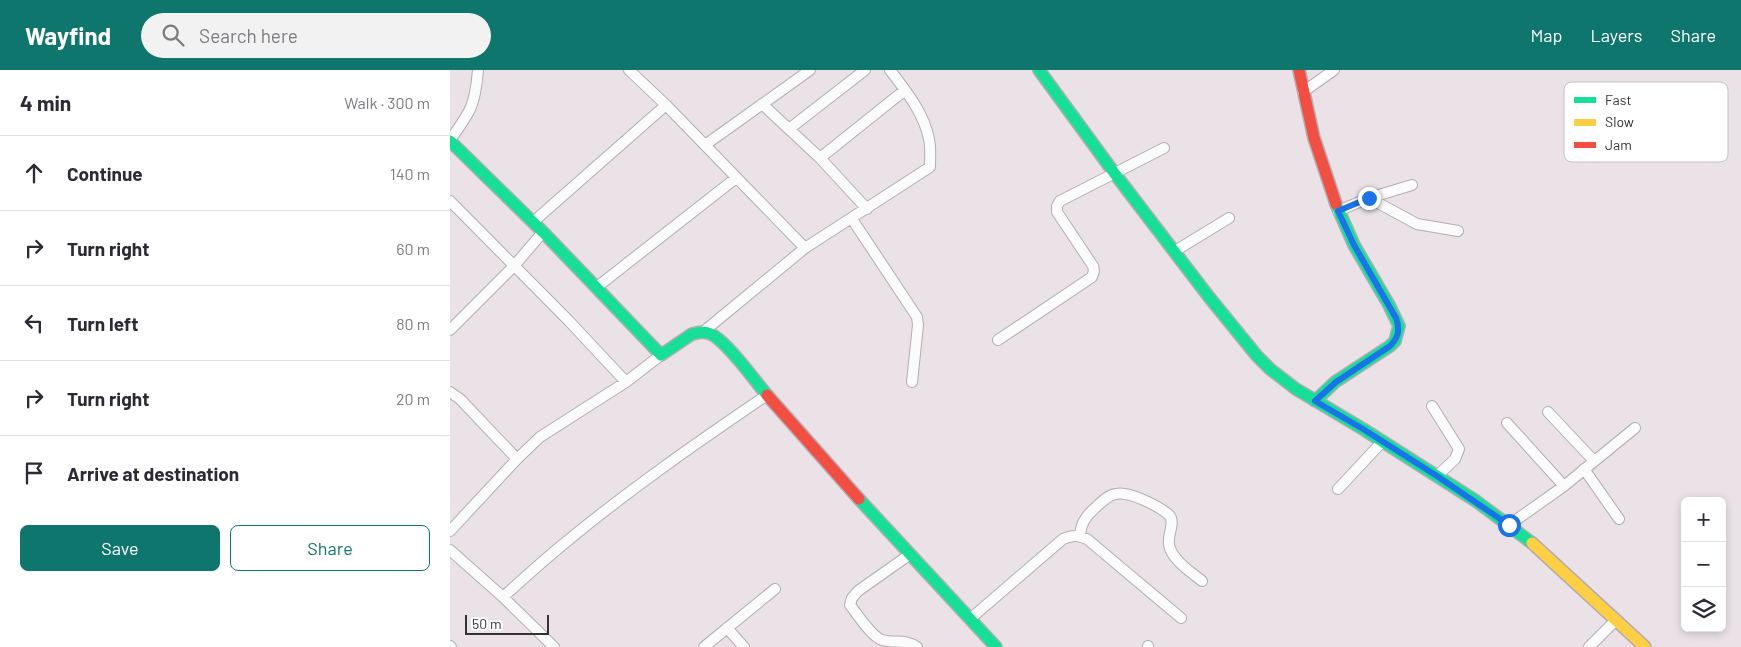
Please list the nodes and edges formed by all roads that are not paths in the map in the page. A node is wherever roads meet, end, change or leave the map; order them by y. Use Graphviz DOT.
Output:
graph roads {
  1 [pos="478,70"];
  2 [pos="629,70"];
  3 [pos="810,70"];
  4 [pos="865,70"];
  5 [pos="890,70"];
  6 [pos="1039,70"];
  7 [pos="1299,70"];
  8 [pos="1334,70"];
  9 [pos="905,90"];
  10 [pos="1303,92"];
  11 [pos="762,104"];
  12 [pos="666,105"];
  13 [pos="789,129"];
  14 [pos="450,140"];
  15 [pos="705,145"];
  16 [pos="1164,148"];
  17 [pos="820,158"];
  18 [pos="1115,174"];
  19 [pos="736,178"];
  20 [pos="1412,186"];
  21 [pos="1369,198"];
  22 [pos="450,200"];
  23 [pos="867,209"];
  24 [pos="1338,211"];
  25 [pos="1229,218"];
  26 [pos="852,219"];
  27 [pos="533,222"];
  28 [pos="1458,231"];
  29 [pos="543,232"];
  30 [pos="805,248"];
  31 [pos="1174,251"];
  32 [pos="514,266"];
  33 [pos="596,287"];
  34 [pos="450,330"];
  35 [pos="703,332"];
  36 [pos="998,340"];
  37 [pos="661,356"];
  38 [pos="626,382"];
  39 [pos="912,382"];
  40 [pos="450,392"];
  41 [pos="766,395"];
  42 [pos="1315,401"];
  43 [pos="1432,406"];
  44 [pos="1548,412"];
  45 [pos="1507,423"];
  46 [pos="1635,428"];
  47 [pos="1382,442"];
  48 [pos="517,459"];
  49 [pos="1594,461"];
  50 [pos="1584,469"];
  51 [pos="1437,476"];
  52 [pos="1564,486"];
  53 [pos="1338,489"];
  54 [pos="1619,519"];
  55 [pos="1509,525"];
  56 [pos="450,531"];
  57 [pos="1080,535"];
  58 [pos="450,550"];
  59 [pos="909,554"];
  60 [pos="1202,581"];
  61 [pos="775,589"];
  62 [pos="503,597"];
  63 [pos="1181,618"];
  64 [pos="970,619"];
  65 [pos="1616,620"];
  66 [pos="727,628"];
  67 [pos="554,647"];
  68 [pos="704,647"];
  69 [pos="744,647"];
  70 [pos="917,647"];
  71 [pos="996,647"];
  72 [pos="1590,647"];
  73 [pos="1645,647"];
  1 -- 14 [label="street"];
  2 -- 12 [label="street"];
  3 -- 11 [label="street"];
  4 -- 13 [label="street"];
  5 -- 9 [label="street"];
  6 -- 18 [label="street"];
  7 -- 10 [label="street"];
  8 -- 10 [label="street"];
  9 -- 17 [label="street"];
  9 -- 23 [label="street"];
  10 -- 24 [label="street"];
  11 -- 13 [label="street"];
  11 -- 15 [label="street"];
  12 -- 15 [label="street"];
  12 -- 27 [label="street"];
  13 -- 17 [label="street"];
  14 -- 27 [label="street"];
  15 -- 19 [label="street"];
  16 -- 18 [label="street"];
  17 -- 23 [label="street"];
  18 -- 31 [label="street"];
  18 -- 36 [label="street"];
  19 -- 30 [label="street"];
  19 -- 33 [label="street"];
  20 -- 21 [label="street"];
  21 -- 24 [label="street"];
  21 -- 28 [label="street"];
  22 -- 32 [label="street"];
  23 -- 26 [label="street"];
  24 -- 42 [label="street"];
  25 -- 31 [label="street"];
  26 -- 30 [label="street"];
  26 -- 39 [label="street"];
  27 -- 29 [label="street"];
  29 -- 32 [label="street"];
  29 -- 33 [label="street"];
  30 -- 35 [label="street"];
  31 -- 42 [label="street"];
  32 -- 34 [label="street"];
  32 -- 38 [label="street"];
  33 -- 37 [label="street"];
  35 -- 37 [label="street"];
  35 -- 41 [label="street"];
  37 -- 38 [label="street"];
  38 -- 48 [label="street"];
  40 -- 48 [label="street"];
  41 -- 59 [label="street"];
  41 -- 62 [label="street"];
  42 -- 47 [label="street"];
  43 -- 51 [label="street"];
  44 -- 49 [label="street"];
  45 -- 52 [label="street"];
  46 -- 49 [label="street"];
  47 -- 51 [label="street"];
  47 -- 53 [label="street"];
  48 -- 56 [label="street"];
  49 -- 50 [label="street"];
  50 -- 52 [label="street"];
  50 -- 54 [label="street"];
  51 -- 55 [label="street"];
  52 -- 55 [label="street"];
  55 -- 65 [label="street"];
  57 -- 60 [label="street"];
  57 -- 63 [label="street"];
  57 -- 64 [label="street"];
  58 -- 62 [label="street"];
  59 -- 64 [label="street"];
  59 -- 70 [label="street"];
  61 -- 66 [label="street"];
  62 -- 67 [label="street"];
  64 -- 71 [label="street"];
  65 -- 72 [label="street"];
  65 -- 73 [label="street"];
  66 -- 68 [label="street"];
  66 -- 69 [label="street"];
}
